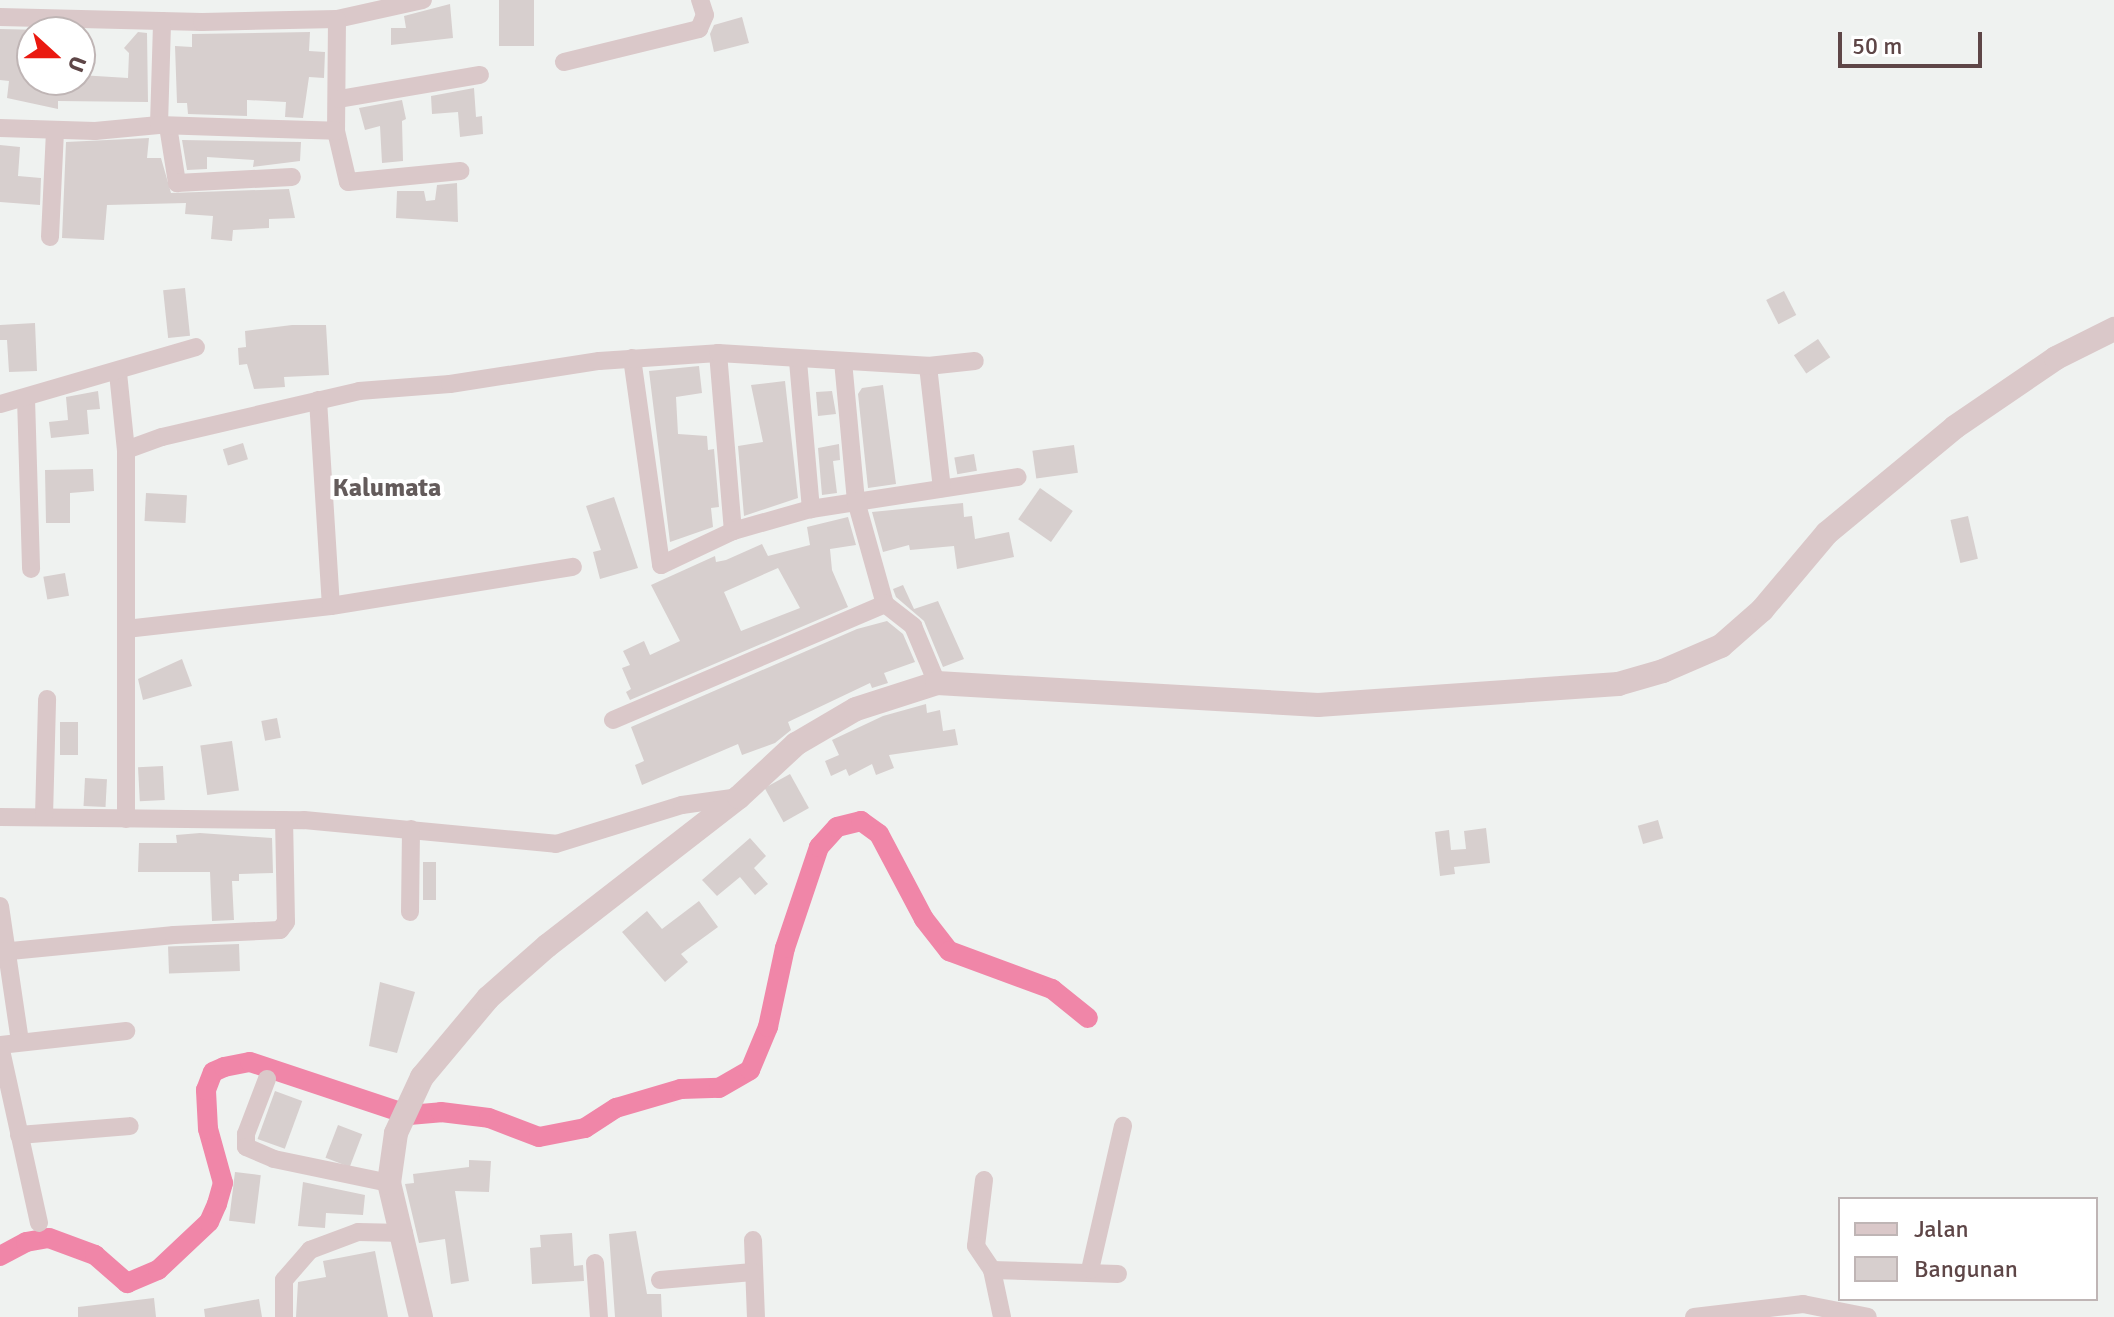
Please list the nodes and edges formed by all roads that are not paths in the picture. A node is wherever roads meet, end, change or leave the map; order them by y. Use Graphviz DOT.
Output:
graph roads {
  1 [pos="423,0"];
  2 [pos="700,0"];
  3 [pos="0,17"];
  4 [pos="337,19"];
  5 [pos="162,21"];
  6 [pos="564,62"];
  7 [pos="480,75"];
  8 [pos="339,99"];
  9 [pos="163,125"];
  10 [pos="0,128"];
  11 [pos="55,131"];
  12 [pos="336,131"];
  13 [pos="460,171"];
  14 [pos="292,177"];
  15 [pos="50,237"];
  16 [pos="2114,329"];
  17 [pos="196,347"];
  18 [pos="718,353"];
  19 [pos="632,358"];
  20 [pos="798,361"];
  21 [pos="843,361"];
  22 [pos="975,361"];
  23 [pos="928,366"];
  24 [pos="118,373"];
  25 [pos="26,398"];
  26 [pos="318,400"];
  27 [pos="0,404"];
  28 [pos="126,450"];
  29 [pos="1018,477"];
  30 [pos="942,488"];
  31 [pos="856,501"];
  32 [pos="811,509"];
  33 [pos="733,531"];
  34 [pos="573,567"];
  35 [pos="31,569"];
  36 [pos="885,604"];
  37 [pos="331,606"];
  38 [pos="126,629"];
  39 [pos="937,683"];
  40 [pos="47,699"];
  41 [pos="613,720"];
  42 [pos="739,797"];
  43 [pos="0,817"];
  44 [pos="44,817"];
  45 [pos="126,819"];
  46 [pos="284,820"];
  47 [pos="411,829"];
  48 [pos="0,906"];
  49 [pos="410,912"];
  50 [pos="4,951"];
  51 [pos="126,1031"];
  52 [pos="20,1041"];
  53 [pos="267,1079"];
  54 [pos="130,1126"];
  55 [pos="1123,1126"];
  56 [pos="19,1135"];
  57 [pos="984,1180"];
  58 [pos="389,1183"];
  59 [pos="39,1223"];
  60 [pos="404,1233"];
  61 [pos="753,1240"];
  62 [pos="595,1263"];
  63 [pos="992,1270"];
  64 [pos="1090,1270"];
  65 [pos="753,1272"];
  66 [pos="1118,1274"];
  67 [pos="660,1280"];
  68 [pos="1751,1312"];
  69 [pos="284,1317"];
  70 [pos="421,1317"];
  71 [pos="599,1317"];
  72 [pos="756,1317"];
  73 [pos="1002,1317"];
  74 [pos="1694,1317"];
  75 [pos="1868,1317"];
  1 -- 4 [label="street"];
  2 -- 6 [label="street"];
  3 -- 5 [label="street"];
  4 -- 5 [label="street"];
  4 -- 8 [label="street"];
  5 -- 9 [label="street"];
  7 -- 8 [label="street"];
  8 -- 12 [label="street"];
  9 -- 11 [label="street"];
  9 -- 12 [label="street"];
  9 -- 14 [label="street"];
  10 -- 11 [label="street"];
  11 -- 15 [label="street"];
  12 -- 13 [label="street"];
  16 -- 39 [label="street"];
  17 -- 24 [label="street"];
  18 -- 19 [label="street"];
  18 -- 20 [label="street"];
  18 -- 33 [label="street"];
  19 -- 26 [label="street"];
  19 -- 33 [label="street"];
  20 -- 21 [label="street"];
  20 -- 32 [label="street"];
  21 -- 23 [label="street"];
  21 -- 31 [label="street"];
  22 -- 23 [label="street"];
  23 -- 30 [label="street"];
  24 -- 25 [label="street"];
  24 -- 28 [label="street"];
  25 -- 27 [label="street"];
  25 -- 35 [label="street"];
  26 -- 28 [label="street"];
  26 -- 37 [label="street"];
  28 -- 38 [label="street"];
  29 -- 30 [label="street"];
  30 -- 31 [label="street"];
  31 -- 32 [label="street"];
  31 -- 36 [label="street"];
  32 -- 33 [label="street"];
  34 -- 37 [label="street"];
  36 -- 39 [label="street"];
  36 -- 41 [label="street"];
  37 -- 38 [label="street"];
  38 -- 45 [label="street"];
  39 -- 42 [label="street"];
  40 -- 44 [label="street"];
  42 -- 47 [label="street"];
  42 -- 58 [label="street"];
  43 -- 44 [label="street"];
  44 -- 45 [label="street"];
  45 -- 46 [label="street"];
  46 -- 47 [label="street"];
  46 -- 50 [label="street"];
  47 -- 49 [label="street"];
  48 -- 50 [label="street"];
  50 -- 52 [label="street"];
  51 -- 52 [label="street"];
  52 -- 56 [label="street"];
  53 -- 58 [label="street"];
  54 -- 56 [label="street"];
  55 -- 64 [label="street"];
  56 -- 59 [label="street"];
  57 -- 63 [label="street"];
  58 -- 60 [label="street"];
  60 -- 69 [label="street"];
  60 -- 70 [label="street"];
  61 -- 65 [label="street"];
  62 -- 71 [label="street"];
  63 -- 64 [label="street"];
  63 -- 73 [label="street"];
  64 -- 66 [label="street"];
  65 -- 67 [label="street"];
  65 -- 72 [label="street"];
  68 -- 74 [label="street"];
  68 -- 75 [label="street"];
}
